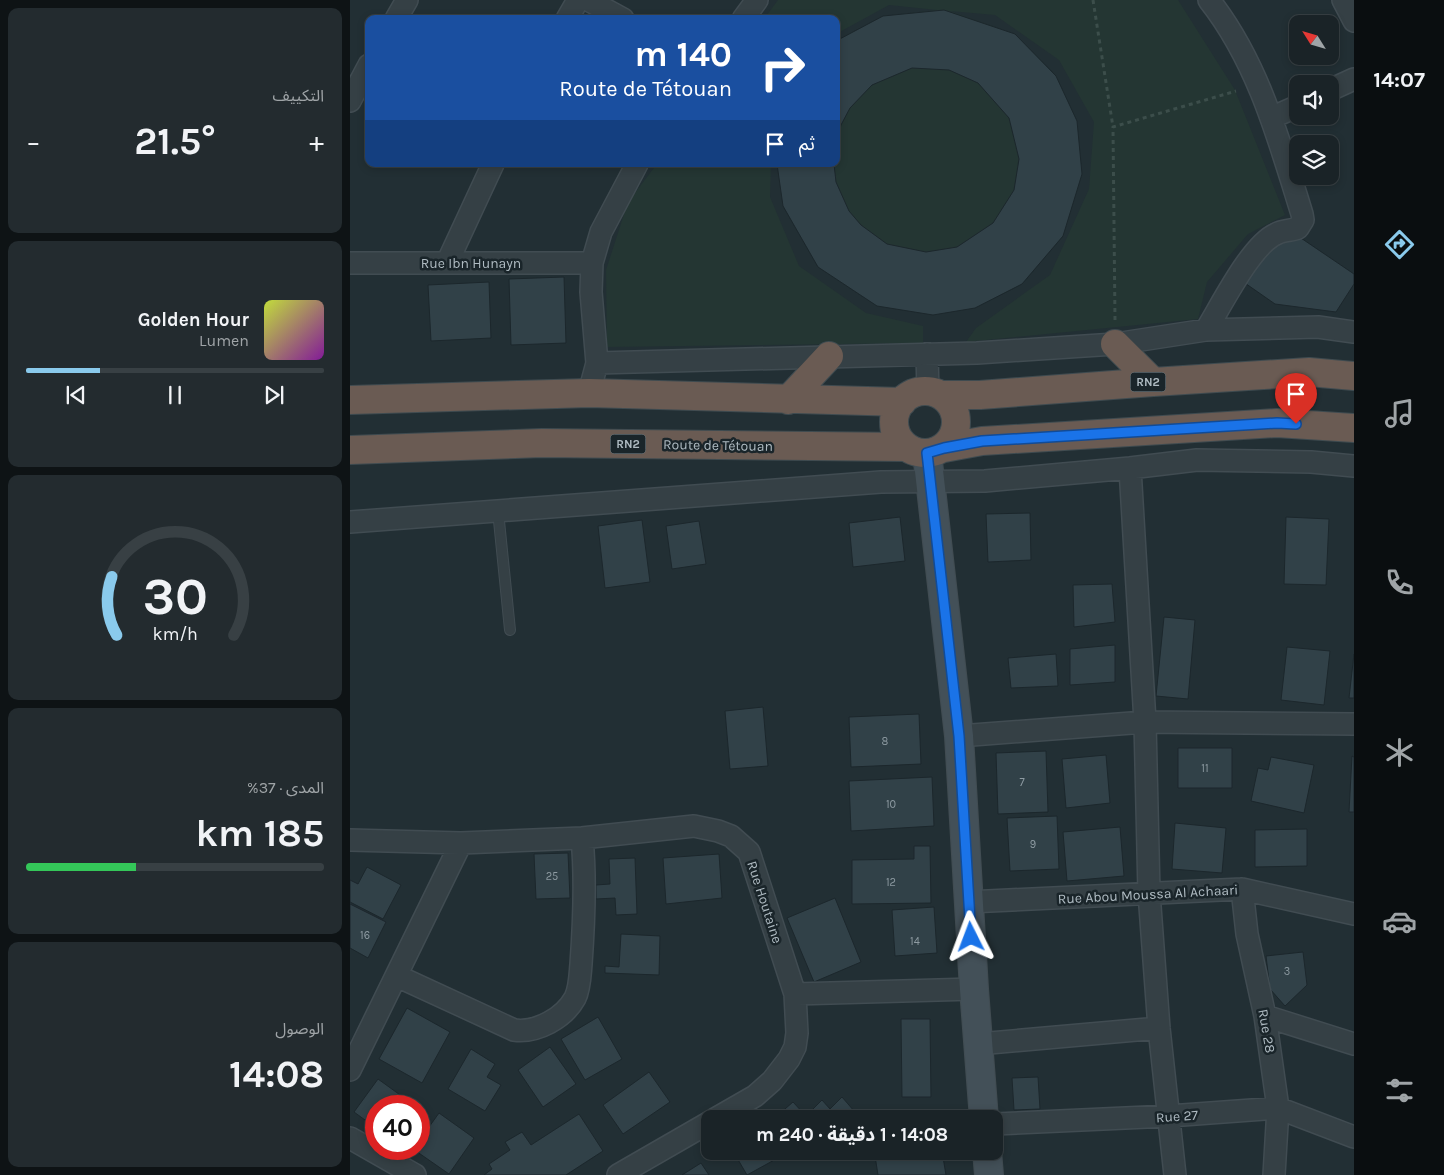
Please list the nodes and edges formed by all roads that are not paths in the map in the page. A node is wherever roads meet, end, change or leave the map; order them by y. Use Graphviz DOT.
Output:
graph roads {
  1 [pos="407,0"];
  2 [pos="578,0"];
  3 [pos="588,0"];
  4 [pos="757,0"];
  5 [pos="1209,0"];
  6 [pos="1343,0"];
  7 [pos="398,15"];
  8 [pos="569,15"];
  9 [pos="616,15"];
  10 [pos="746,15"];
  11 [pos="1354,21"];
  12 [pos="365,72"];
  13 [pos="1354,79"];
  14 [pos="1339,86"];
  15 [pos="350,100"];
  16 [pos="1289,110"];
  17 [pos="1271,118"];
  18 [pos="492,167"];
  19 [pos="636,167"];
  20 [pos="350,263"];
  21 [pos="447,263"];
  22 [pos="592,263"];
  23 [pos="1206,330"];
  24 [pos="1354,332"];
  25 [pos="1115,344"];
  26 [pos="927,354"];
  27 [pos="829,356"];
  28 [pos="597,363"];
  29 [pos="1354,376"];
  30 [pos="1153,382"];
  31 [pos="589,393"];
  32 [pos="935,393"];
  33 [pos="350,400"];
  34 [pos="788,400"];
  35 [pos="902,402"];
  36 [pos="1354,428"];
  37 [pos="926,449"];
  38 [pos="350,450"];
  39 [pos="1354,466"];
  40 [pos="1130,468"];
  41 [pos="931,482"];
  42 [pos="498,511"];
  43 [pos="350,522"];
  44 [pos="510,630"];
  45 [pos="1145,722"];
  46 [pos="1354,724"];
  47 [pos="959,736"];
  48 [pos="582,838"];
  49 [pos="350,840"];
  50 [pos="461,843"];
  51 [pos="1242,889"];
  52 [pos="1149,893"];
  53 [pos="968,902"];
  54 [pos="1354,914"];
  55 [pos="397,976"];
  56 [pos="974,989"];
  57 [pos="795,994"];
  58 [pos="1265,1016"];
  59 [pos="1159,1028"];
  60 [pos="978,1044"];
  61 [pos="1354,1044"];
  62 [pos="350,1070"];
  63 [pos="1278,1108"];
  64 [pos="730,1110"];
  65 [pos="983,1110"];
  66 [pos="1169,1116"];
  67 [pos="1003,1124"];
  68 [pos="701,1127"];
  69 [pos="1354,1136"];
  70 [pos="350,1138"];
  71 [pos="987,1160"];
  72 [pos="415,1175"];
  73 [pos="618,1175"];
  74 [pos="988,1175"];
  75 [pos="1175,1175"];
  76 [pos="1274,1175"];
  1 -- 7 [label="street"];
  2 -- 8 [label="street"];
  3 -- 9 [label="street"];
  4 -- 10 [label="street"];
  5 -- 17 [label="street"];
  6 -- 11 [label="street"];
  12 -- 15 [label="street"];
  13 -- 14 [label="street"];
  16 -- 17 [label="street"];
  17 -- 23 [label="street"];
  18 -- 21 [label="street"];
  19 -- 22 [label="street"];
  20 -- 21 [label="street, Rue Ibn Hunayn"];
  21 -- 22 [label="street, Rue Ibn Hunayn"];
  22 -- 28 [label="street"];
  23 -- 24 [label="street"];
  23 -- 25 [label="street"];
  25 -- 26 [label="street"];
  25 -- 30 [label="highway"];
  26 -- 27 [label="street"];
  26 -- 32 [label="street"];
  27 -- 28 [label="street"];
  27 -- 34 [label="highway"];
  28 -- 31 [label="street"];
  29 -- 30 [label="highway, RN2"];
  30 -- 32 [label="highway, RN2"];
  31 -- 33 [label="highway, RN2"];
  31 -- 34 [label="highway, RN2"];
  32 -- 35 [label="highway, RN2"];
  32 -- 37 [label="highway"];
  34 -- 35 [label="highway, RN2"];
  35 -- 37 [label="highway"];
  36 -- 37 [label="highway, Route de Tétouan / RN2"];
  37 -- 38 [label="highway, Route de Tétouan / RN2"];
  37 -- 41 [label="street"];
  39 -- 40 [label="street"];
  40 -- 41 [label="street"];
  40 -- 45 [label="street"];
  41 -- 42 [label="street"];
  41 -- 47 [label="street"];
  42 -- 43 [label="street"];
  42 -- 44 [label="lane"];
  45 -- 46 [label="street"];
  45 -- 47 [label="street"];
  45 -- 52 [label="street"];
  47 -- 53 [label="street"];
  48 -- 50 [label="street, Rue Houtaine"];
  48 -- 55 [label="street"];
  48 -- 57 [label="street, Rue Houtaine"];
  49 -- 50 [label="street, Rue Houtaine"];
  50 -- 55 [label="street"];
  51 -- 52 [label="street, Rue Abou Moussa Al Achaari"];
  51 -- 54 [label="street, Rue Abou Moussa Al Achaari"];
  51 -- 58 [label="street, Rue 28"];
  52 -- 53 [label="street, Rue Abou Moussa Al Achaari"];
  52 -- 59 [label="street"];
  53 -- 56 [label="street"];
  55 -- 62 [label="street"];
  56 -- 57 [label="street"];
  56 -- 60 [label="street"];
  57 -- 64 [label="street, Rue Houtaine"];
  58 -- 61 [label="street"];
  58 -- 63 [label="street, Rue 28"];
  59 -- 60 [label="street"];
  59 -- 66 [label="street"];
  60 -- 65 [label="street"];
  63 -- 66 [label="street, Rue 27"];
  63 -- 69 [label="street, Rue 27"];
  63 -- 76 [label="street, Rue 28"];
  66 -- 67 [label="street, Rue 27"];
  66 -- 75 [label="street"];
  68 -- 73 [label="street"];
  70 -- 72 [label="street"];
  71 -- 74 [label="street"];
}
